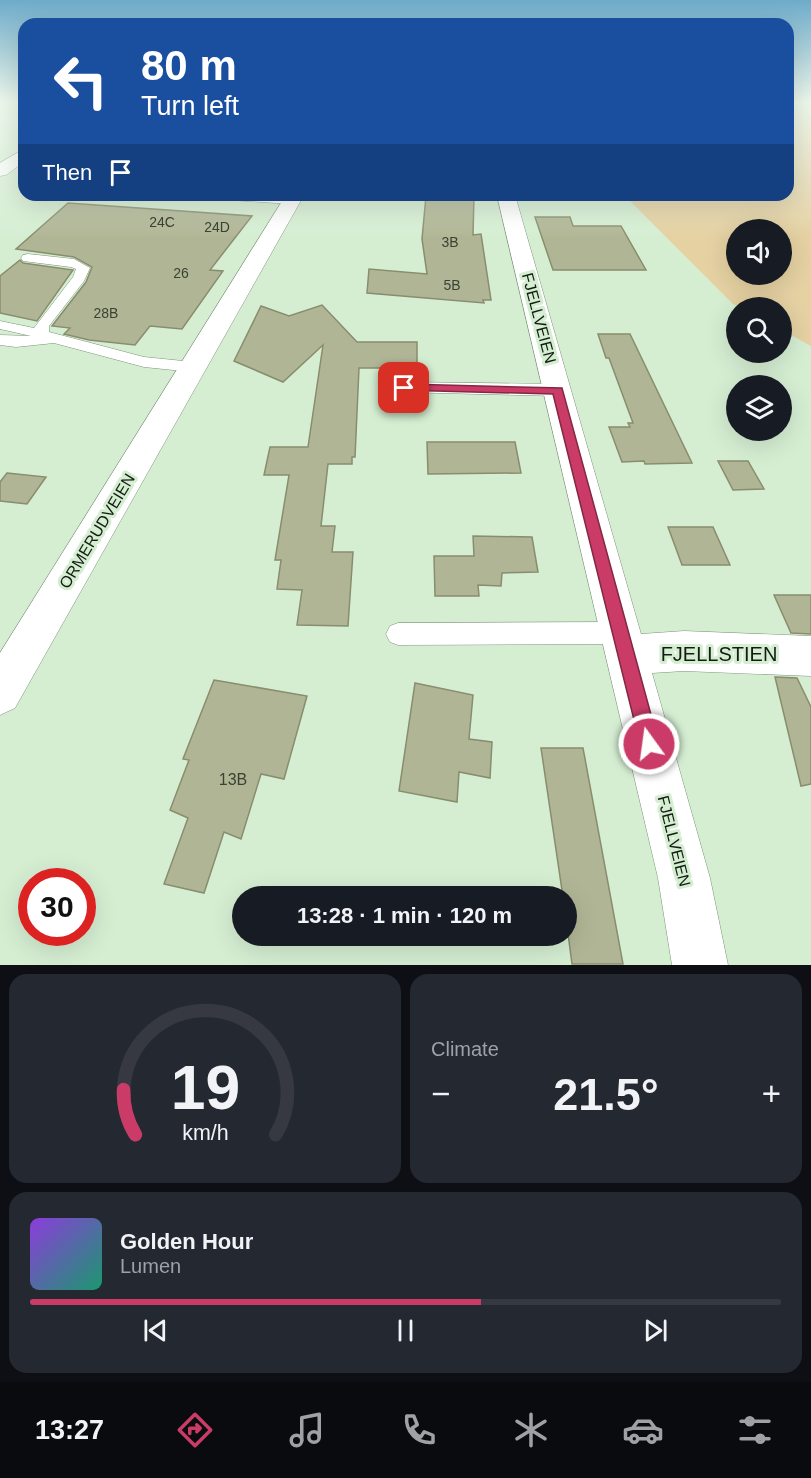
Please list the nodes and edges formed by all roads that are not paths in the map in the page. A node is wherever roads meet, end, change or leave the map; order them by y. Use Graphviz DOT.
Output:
graph roads {
  1 [pos="18,158"];
  2 [pos="0,171"];
  3 [pos="291,201"];
  4 [pos="508,201"];
  5 [pos="28,258"];
  6 [pos="0,325"];
  7 [pos="47,336"];
  8 [pos="0,340"];
  9 [pos="193,368"];
  10 [pos="404,388"];
  11 [pos="558,390"];
  12 [pos="398,634"];
  13 [pos="623,644"];
  14 [pos="811,656"];
  15 [pos="0,693"];
  16 [pos="700,965"];
  1 -- 2 [label="street"];
  3 -- 9 [label="street, ORMERUDVEIEN"];
  4 -- 11 [label="street, FJELLVEIEN"];
  5 -- 7 [label="lane"];
  6 -- 7 [label="lane"];
  7 -- 8 [label="lane"];
  7 -- 9 [label="lane"];
  9 -- 15 [label="street, ORMERUDVEIEN"];
  10 -- 11 [label="lane"];
  11 -- 13 [label="street, FJELLVEIEN"];
  12 -- 13 [label="lane"];
  13 -- 14 [label="street, FJELLSTIEN"];
  13 -- 16 [label="street, FJELLVEIEN"];
}
